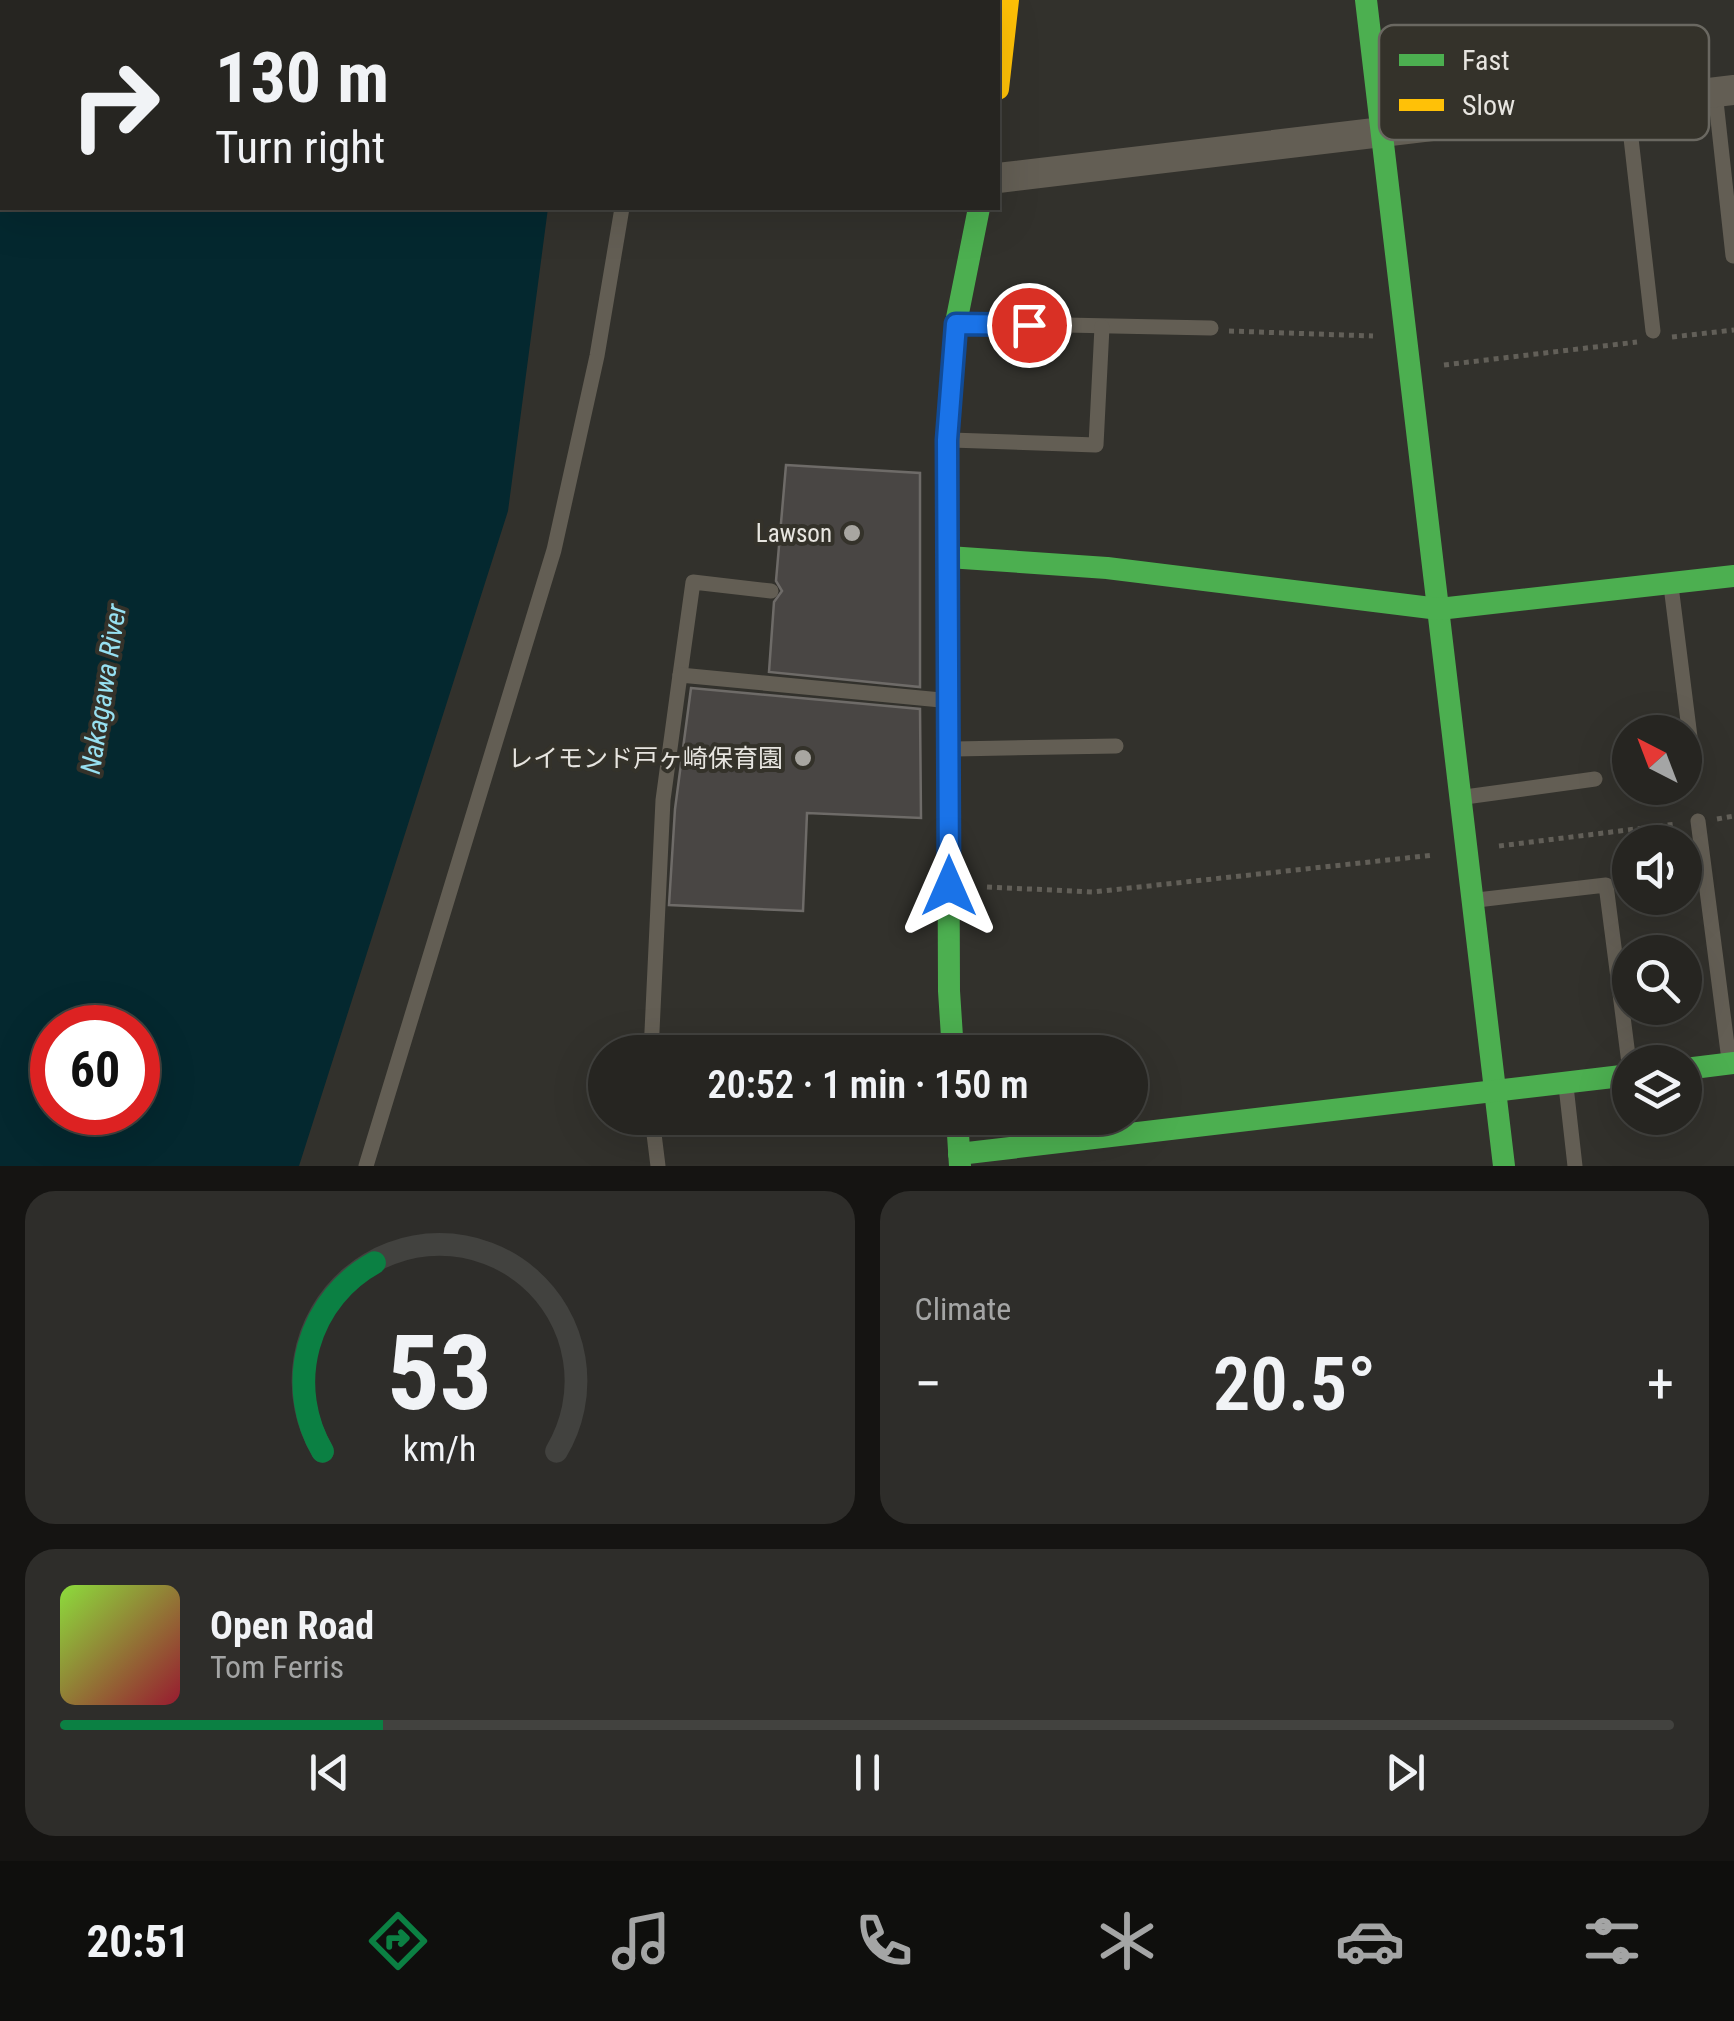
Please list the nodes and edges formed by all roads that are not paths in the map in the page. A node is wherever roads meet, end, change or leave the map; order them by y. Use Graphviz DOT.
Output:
graph roads {
  1 [pos="1008,0"];
  2 [pos="1366,0"];
  3 [pos="1000,71"];
  4 [pos="1724,91"];
  5 [pos="1379,107"];
  6 [pos="1379,132"];
  7 [pos="1383,140"];
  8 [pos="1631,140"];
  9 [pos="1000,178"];
  10 [pos="622,210"];
  11 [pos="978,210"];
  12 [pos="1733,256"];
  13 [pos="956,324"];
  14 [pos="1102,327"];
  15 [pos="1211,328"];
  16 [pos="1655,335"];
  17 [pos="947,440"];
  18 [pos="948,557"];
  19 [pos="1734,576"];
  20 [pos="1670,583"];
  21 [pos="771,591"];
  22 [pos="1439,610"];
  23 [pos="680,675"];
  24 [pos="949,700"];
  25 [pos="1687,715"];
  26 [pos="1116,746"];
  27 [pos="949,749"];
  28 [pos="1595,780"];
  29 [pos="1460,798"];
  30 [pos="1698,821"];
  31 [pos="1473,900"];
  32 [pos="652,1035"];
  33 [pos="953,1035"];
  34 [pos="1626,1045"];
  35 [pos="1732,1064"];
  36 [pos="1702,1067"];
  37 [pos="1612,1076"];
  38 [pos="1565,1082"];
  39 [pos="1495,1090"];
  40 [pos="654,1135"];
  41 [pos="958,1135"];
  42 [pos="959,1160"];
  43 [pos="366,1166"];
  44 [pos="658,1166"];
  45 [pos="1504,1166"];
  46 [pos="1575,1166"];
  1 -- 3 [label="street"];
  2 -- 5 [label="street"];
  4 -- 12 [label="lane"];
  6 -- 9 [label="street"];
  7 -- 22 [label="street"];
  8 -- 16 [label="lane"];
  10 -- 43 [label="lane"];
  11 -- 13 [label="street"];
  13 -- 14 [label="lane"];
  13 -- 17 [label="street"];
  14 -- 15 [label="lane"];
  14 -- 17 [label="lane"];
  17 -- 18 [label="street"];
  18 -- 22 [label="street"];
  18 -- 24 [label="street"];
  19 -- 20 [label="street"];
  20 -- 22 [label="street"];
  20 -- 25 [label="lane"];
  21 -- 23 [label="lane"];
  22 -- 29 [label="street"];
  23 -- 24 [label="lane"];
  23 -- 32 [label="lane"];
  24 -- 27 [label="street"];
  26 -- 27 [label="lane"];
  27 -- 33 [label="street"];
  28 -- 29 [label="lane"];
  29 -- 31 [label="street"];
  30 -- 35 [label="lane"];
  31 -- 34 [label="lane"];
  31 -- 39 [label="street"];
  35 -- 36 [label="street"];
  37 -- 38 [label="street"];
  38 -- 39 [label="street"];
  38 -- 46 [label="lane"];
  39 -- 42 [label="street"];
  39 -- 45 [label="street"];
  40 -- 44 [label="lane"];
  41 -- 42 [label="street"];
}
